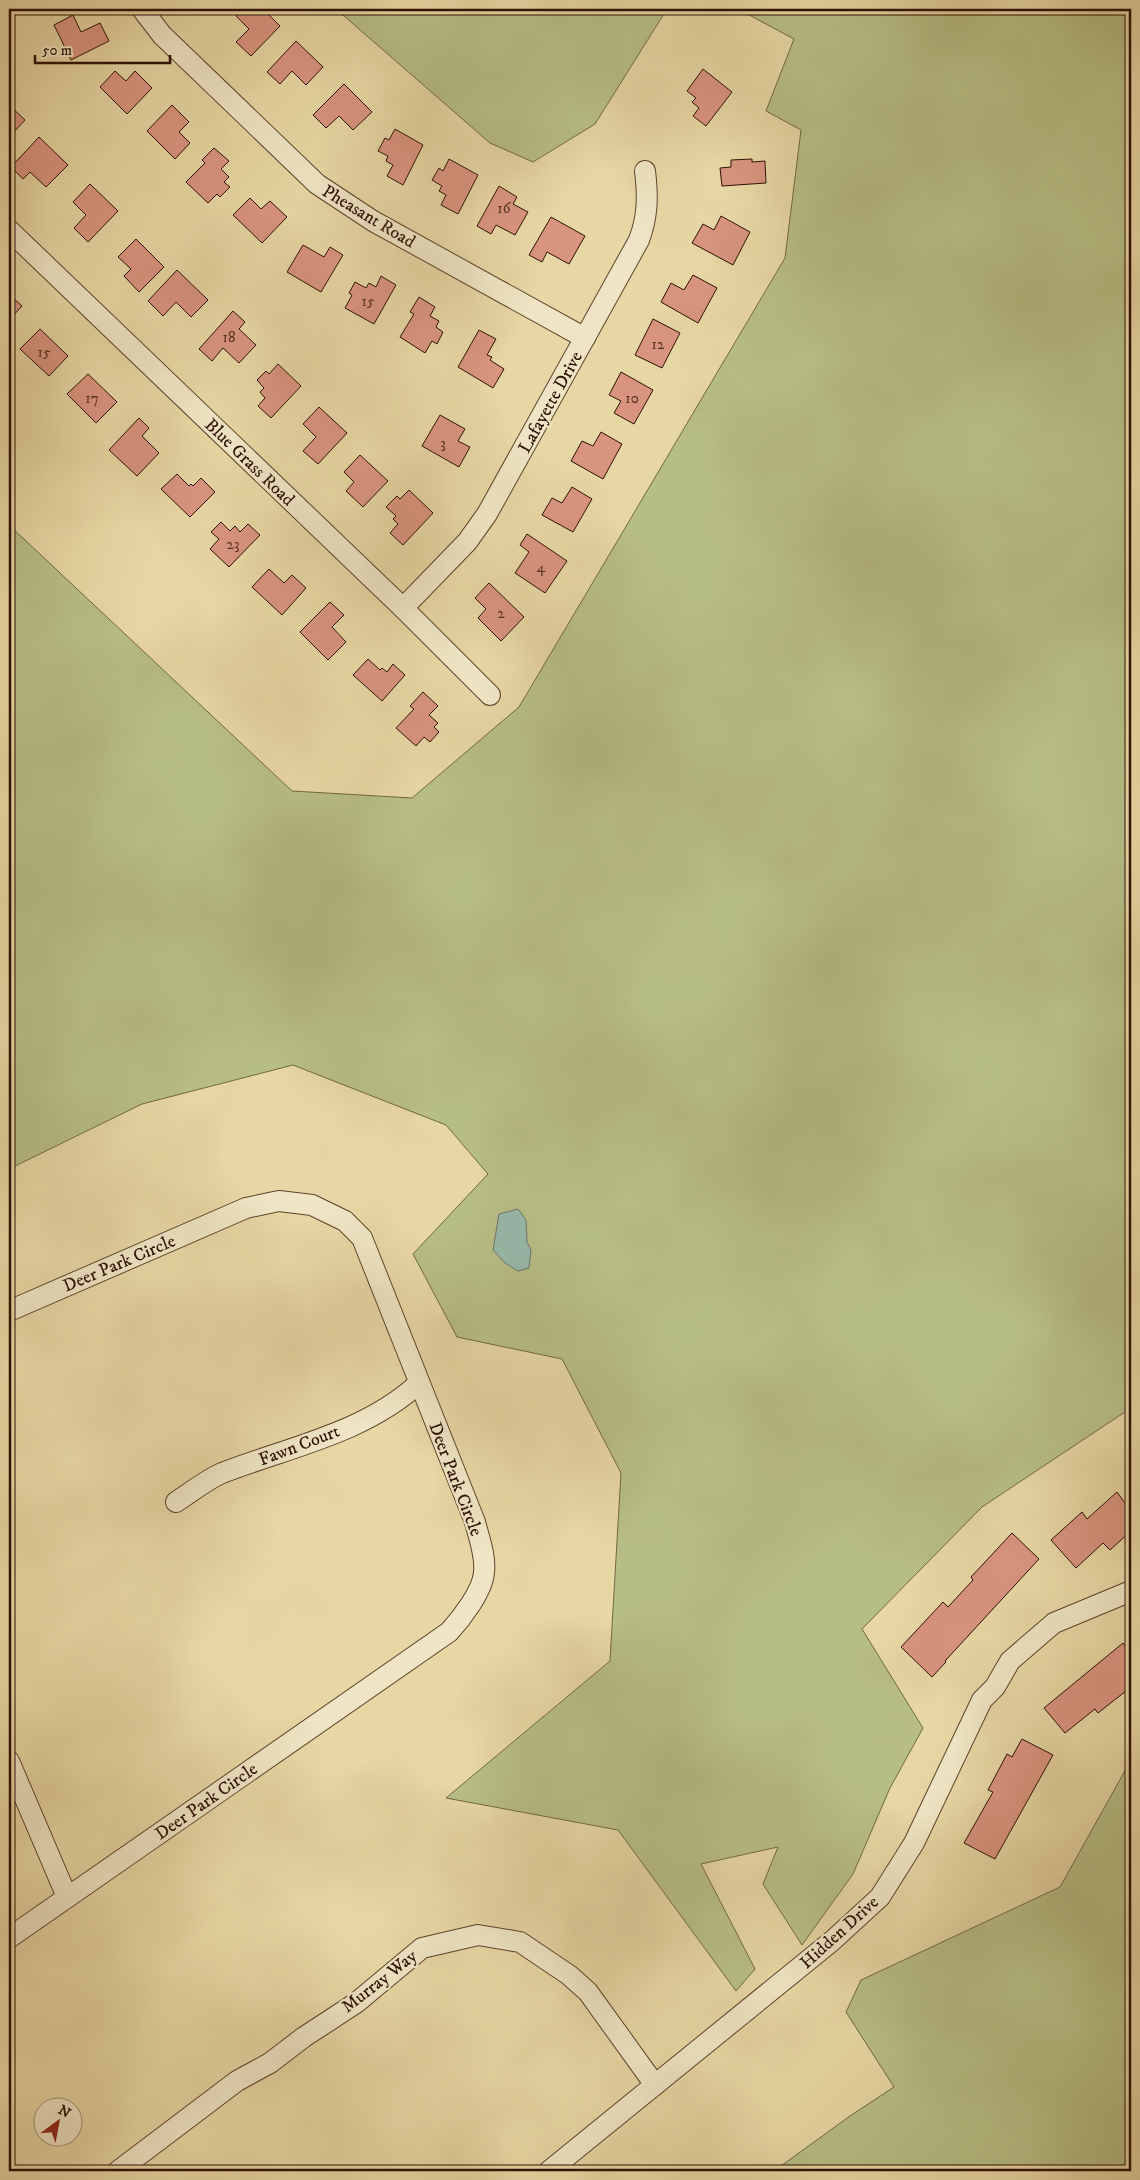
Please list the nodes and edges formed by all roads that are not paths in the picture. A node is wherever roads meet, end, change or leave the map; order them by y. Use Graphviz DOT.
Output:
graph roads {
  1 [pos="142,9"];
  2 [pos="645,171"];
  3 [pos="9,230"];
  4 [pos="585,338"];
  5 [pos="403,608"];
  6 [pos="490,695"];
  7 [pos="9,1311"];
  8 [pos="419,1383"];
  9 [pos="176,1502"];
  10 [pos="1131,1591"];
  11 [pos="9,1761"];
  12 [pos="68,1897"];
  13 [pos="9,1938"];
  14 [pos="655,2085"];
  15 [pos="118,2171"];
  16 [pos="549,2171"];
  1 -- 4 [label="street, Pheasant Road"];
  2 -- 4 [label="street, Lafayette Drive"];
  3 -- 5 [label="street, Blue Grass Road"];
  4 -- 5 [label="street, Lafayette Drive"];
  5 -- 6 [label="street, Blue Grass Road"];
  7 -- 8 [label="street, Deer Park Circle"];
  8 -- 9 [label="street, Fawn Court"];
  8 -- 12 [label="street, Deer Park Circle"];
  10 -- 14 [label="street, Hidden Drive"];
  11 -- 12 [label="street"];
  12 -- 13 [label="street, Deer Park Circle"];
  14 -- 15 [label="street, Murray Way"];
  14 -- 16 [label="street, Hidden Drive"];
}
